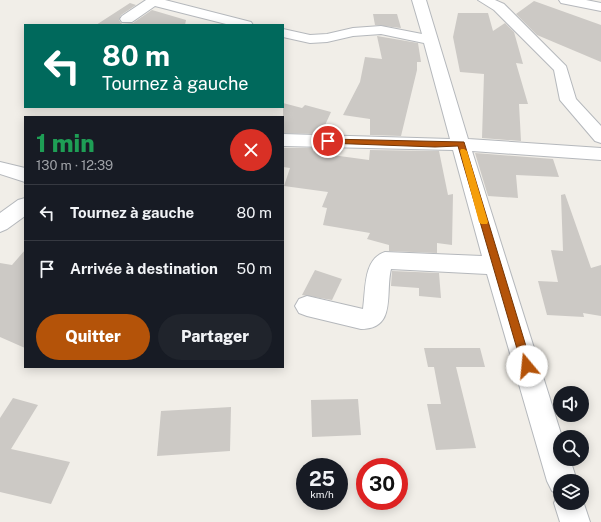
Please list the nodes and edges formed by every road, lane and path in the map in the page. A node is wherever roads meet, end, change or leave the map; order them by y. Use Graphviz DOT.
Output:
graph roads {
  1 [pos="419,0"];
  2 [pos="485,0"];
  3 [pos="566,0"];
  4 [pos="154,1"];
  5 [pos="601,7"];
  6 [pos="127,19"];
  7 [pos="242,24"];
  8 [pos="284,33"];
  9 [pos="431,40"];
  10 [pos="601,137"];
  11 [pos="284,140"];
  12 [pos="462,144"];
  13 [pos="601,154"];
  14 [pos="0,168"];
  15 [pos="24,175"];
  16 [pos="24,206"];
  17 [pos="0,224"];
  18 [pos="496,266"];
  19 [pos="307,306"];
  20 [pos="560,474"];
  21 [pos="571,510"];
  22 [pos="575,522"];
  1 -- 9 [label="street"];
  2 -- 10 [label="street"];
  3 -- 5 [label="street"];
  4 -- 6 [label="street"];
  4 -- 7 [label="street"];
  8 -- 9 [label="street"];
  9 -- 12 [label="street"];
  11 -- 12 [label="street"];
  12 -- 13 [label="street"];
  12 -- 18 [label="street"];
  14 -- 15 [label="street"];
  16 -- 17 [label="street"];
  18 -- 19 [label="street"];
  18 -- 20 [label="street"];
  21 -- 22 [label="street"];
}
